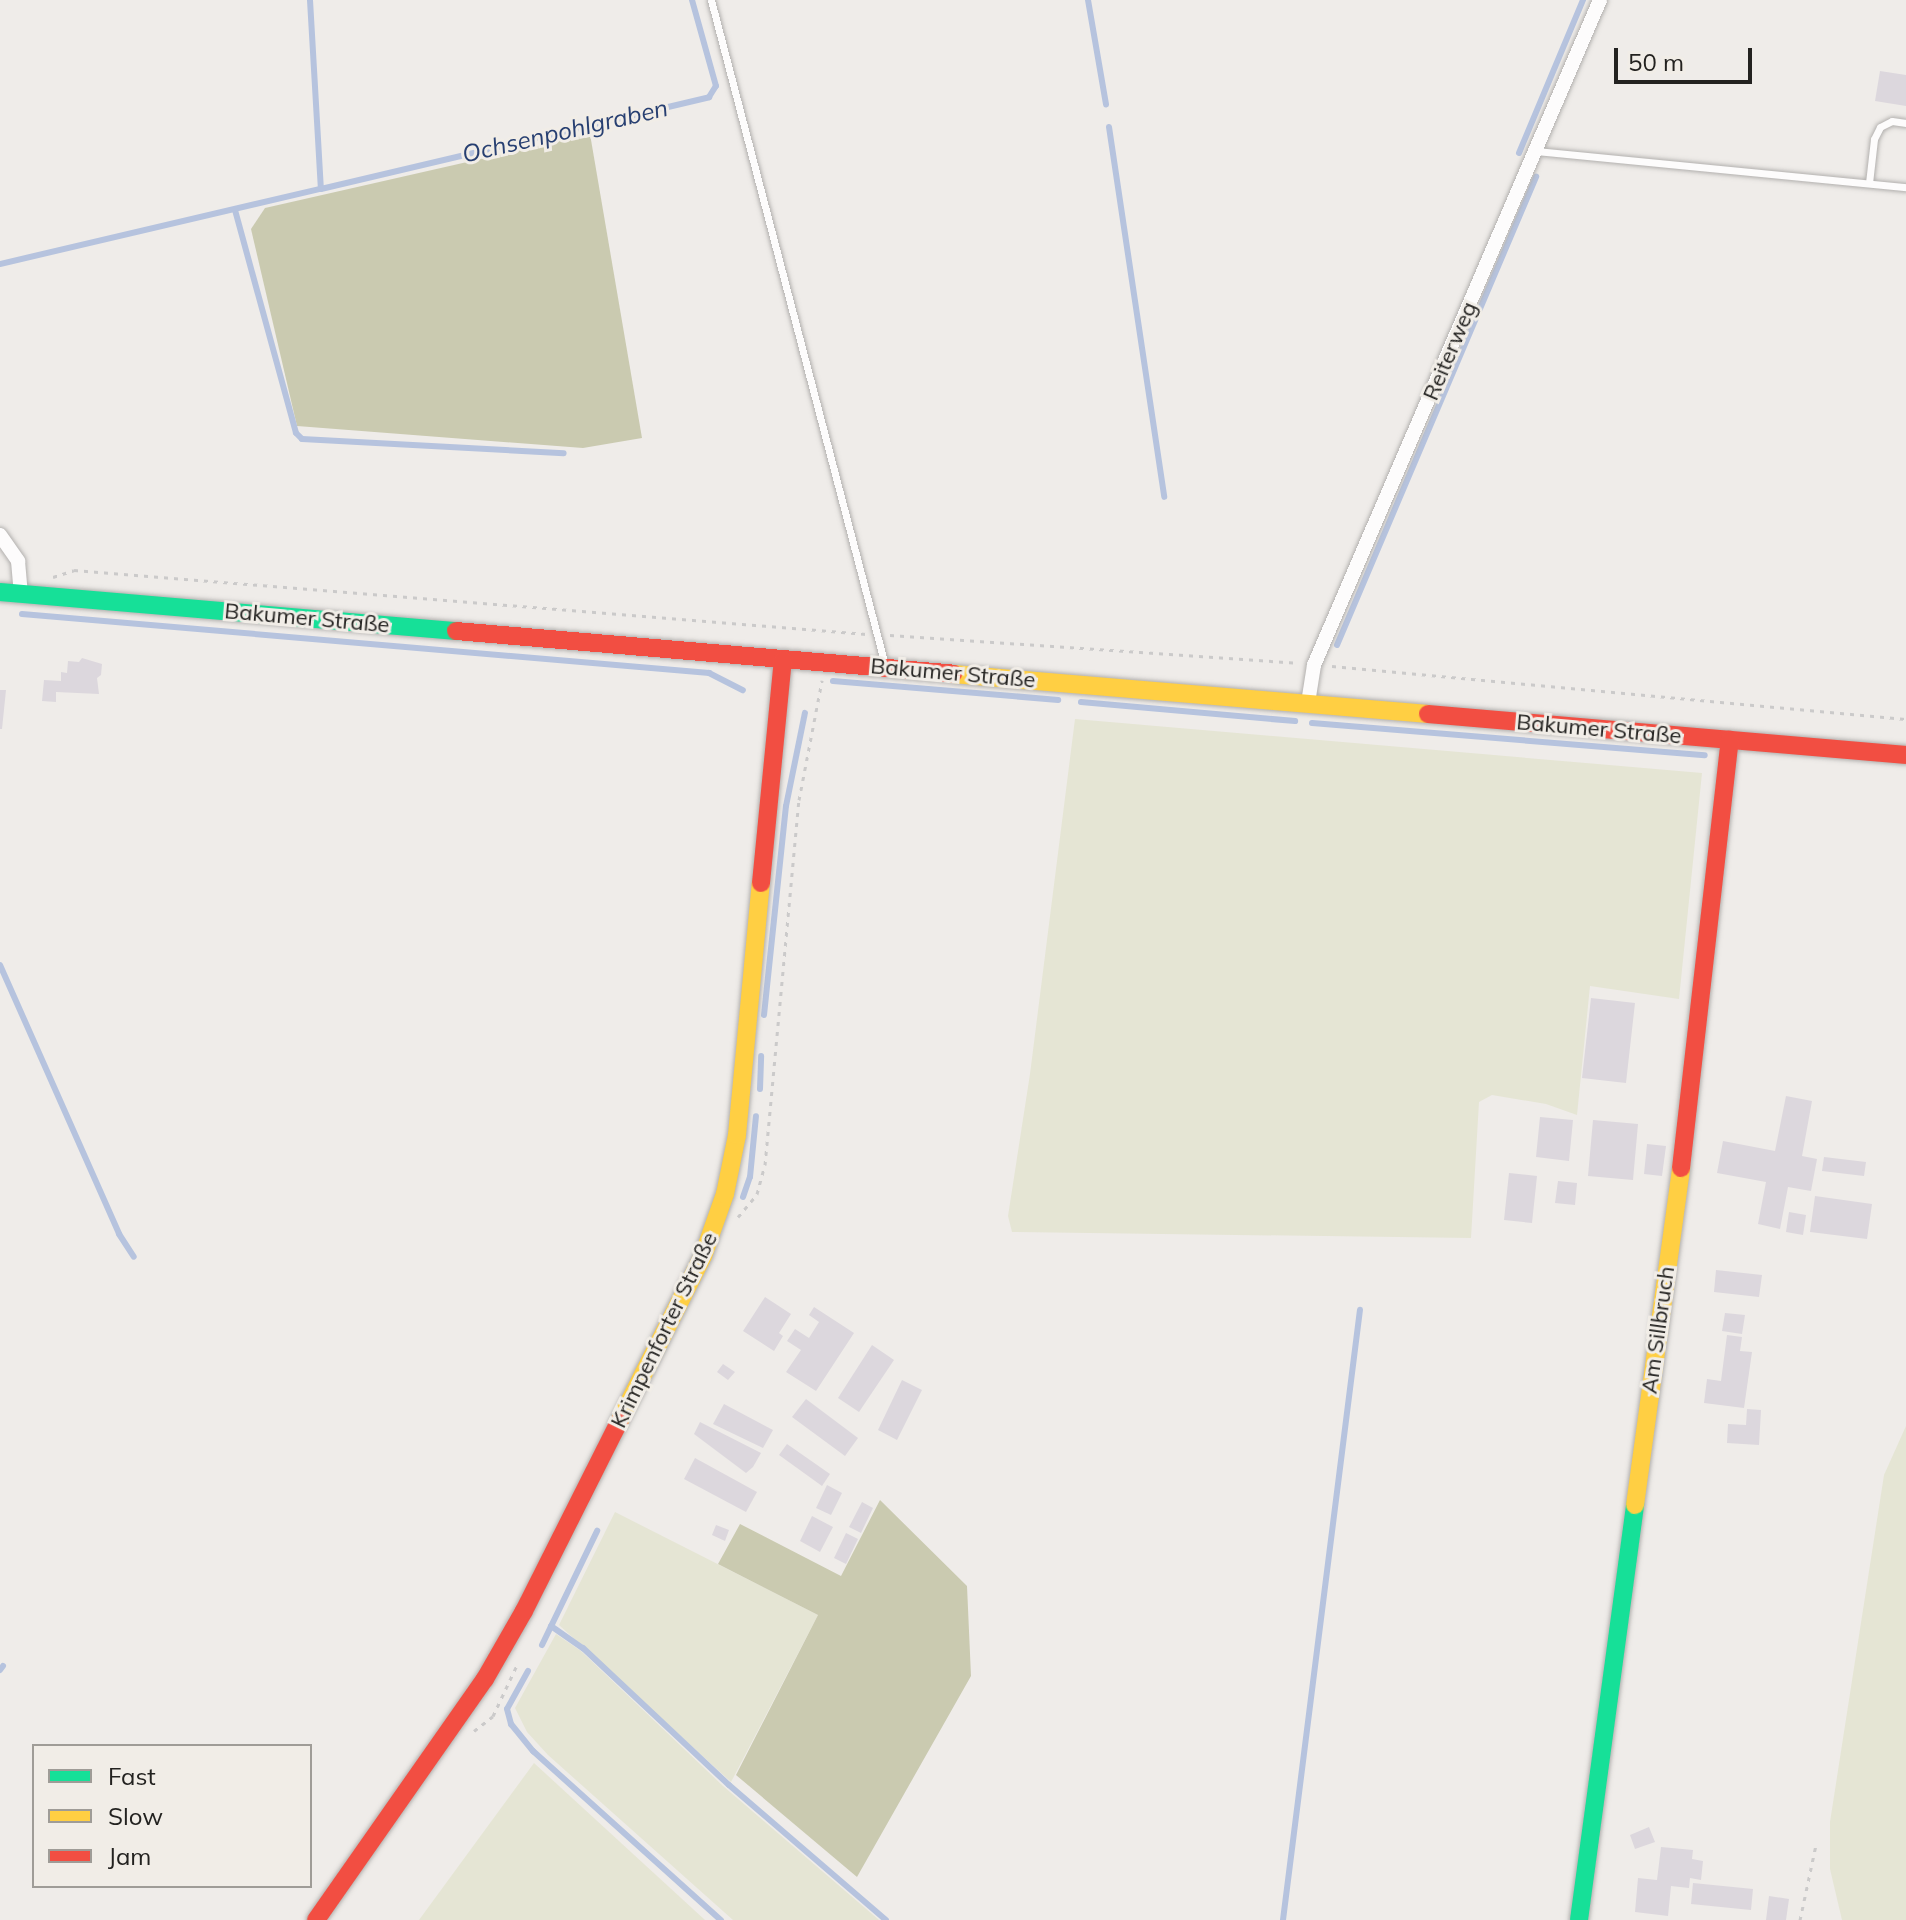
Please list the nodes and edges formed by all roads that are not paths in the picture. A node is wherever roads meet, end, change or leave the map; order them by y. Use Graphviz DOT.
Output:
graph roads {
  1 [pos="711,0"];
  2 [pos="1600,0"];
  3 [pos="1906,123"];
  4 [pos="1536,151"];
  5 [pos="1869,183"];
  6 [pos="1906,187"];
  7 [pos="0,535"];
  8 [pos="22,586"];
  9 [pos="0,592"];
  10 [pos="783,660"];
  11 [pos="885,667"];
  12 [pos="1308,703"];
  13 [pos="1730,740"];
  14 [pos="1906,755"];
  15 [pos="316,1920"];
  16 [pos="1579,1920"];
  1 -- 11 [label="lane"];
  2 -- 4 [label="street, Reiterweg"];
  3 -- 5 [label="lane"];
  4 -- 5 [label="lane"];
  4 -- 12 [label="street, Reiterweg"];
  5 -- 6 [label="lane"];
  7 -- 8 [label="street"];
  8 -- 9 [label="street, Bakumer Straße"];
  8 -- 10 [label="street, Bakumer Straße"];
  10 -- 11 [label="street, Bakumer Straße"];
  10 -- 15 [label="street, Krimpenforter Straße"];
  11 -- 12 [label="street, Bakumer Straße"];
  12 -- 13 [label="street, Bakumer Straße"];
  13 -- 14 [label="street, Bakumer Straße"];
  13 -- 16 [label="street, Am Sillbruch"];
}
